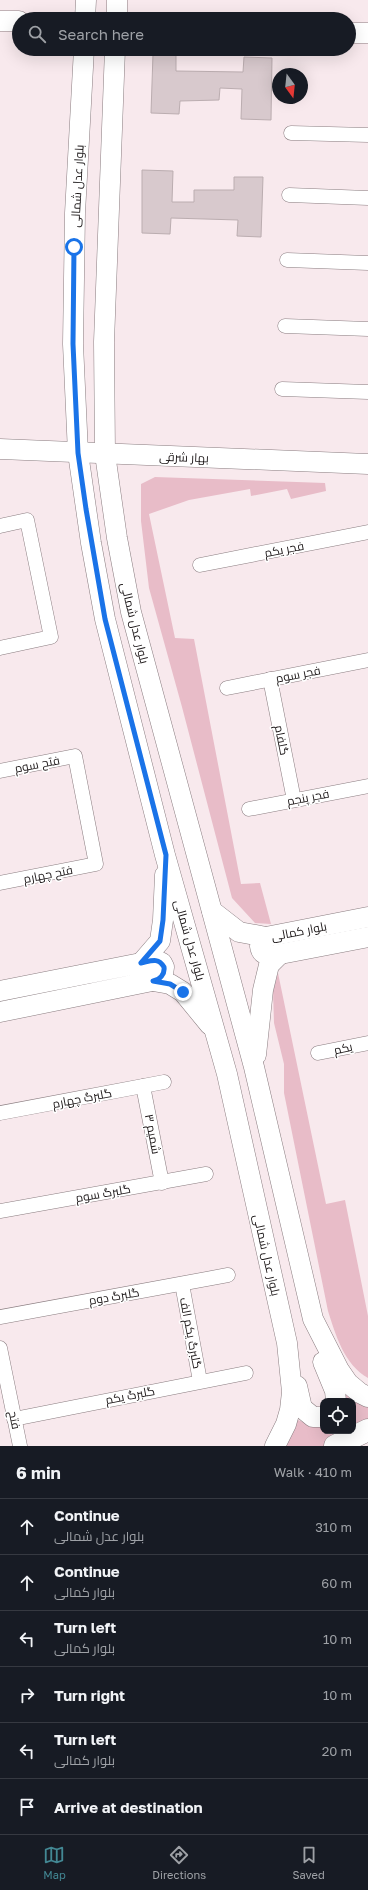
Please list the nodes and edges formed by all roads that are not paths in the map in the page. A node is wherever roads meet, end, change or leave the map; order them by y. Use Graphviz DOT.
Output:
graph roads {
  1 [pos="86,0"];
  2 [pos="117,0"];
  3 [pos="85,12"];
  4 [pos="116,12"];
  5 [pos="0,20"];
  6 [pos="12,21"];
  7 [pos="356,33"];
  8 [pos="368,33"];
  9 [pos="84,56"];
  10 [pos="115,56"];
  11 [pos="292,132"];
  12 [pos="368,135"];
  13 [pos="289,195"];
  14 [pos="368,198"];
  15 [pos="287,260"];
  16 [pos="368,263"];
  17 [pos="286,326"];
  18 [pos="368,329"];
  19 [pos="282,389"];
  20 [pos="368,392"];
  21 [pos="0,449"];
  22 [pos="78,453"];
  23 [pos="105,454"];
  24 [pos="368,464"];
  25 [pos="0,526"];
  26 [pos="368,532"];
  27 [pos="200,566"];
  28 [pos="0,648"];
  29 [pos="368,660"];
  30 [pos="270,679"];
  31 [pos="227,688"];
  32 [pos="0,771"];
  33 [pos="368,786"];
  34 [pos="294,800"];
  35 [pos="249,809"];
  36 [pos="166,855"];
  37 [pos="96,864"];
  38 [pos="0,883"];
  39 [pos="212,911"];
  40 [pos="368,917"];
  41 [pos="266,937"];
  42 [pos="368,937"];
  43 [pos="274,956"];
  44 [pos="149,961"];
  45 [pos="155,981"];
  46 [pos="0,991"];
  47 [pos="0,1012"];
  48 [pos="216,1033"];
  49 [pos="368,1045"];
  50 [pos="318,1053"];
  51 [pos="254,1067"];
  52 [pos="164,1082"];
  53 [pos="143,1086"];
  54 [pos="0,1113"];
  55 [pos="206,1174"];
  56 [pos="162,1183"];
  57 [pos="0,1211"];
  58 [pos="228,1275"];
  59 [pos="182,1284"];
  60 [pos="0,1317"];
  61 [pos="313,1319"];
  62 [pos="287,1343"];
  63 [pos="0,1348"];
  64 [pos="246,1373"];
  65 [pos="3,1377"];
  66 [pos="200,1381"];
  67 [pos="368,1397"];
  68 [pos="336,1398"];
  69 [pos="320,1417"];
  70 [pos="14,1418"];
  71 [pos="368,1430"];
  72 [pos="20,1446"];
  73 [pos="275,1446"];
  74 [pos="335,1446"];
  1 -- 3 [label="main road"];
  2 -- 4 [label="main road"];
  5 -- 6 [label="main road"];
  7 -- 8 [label="main road"];
  9 -- 22 [label="main road, بلوار عدل شمالی"];
  10 -- 23 [label="main road, بلوار عدل شمالی"];
  11 -- 12 [label="street"];
  13 -- 14 [label="street"];
  15 -- 16 [label="street"];
  17 -- 18 [label="street"];
  19 -- 20 [label="street"];
  21 -- 22 [label="main road, بهار شرقی"];
  22 -- 23 [label="main road, بهار شرقی"];
  22 -- 36 [label="main road, بلوار عدل شمالی"];
  23 -- 24 [label="main road, بهار شرقی"];
  23 -- 39 [label="main road, بلوار عدل شمالی"];
  25 -- 28 [label="street"];
  26 -- 27 [label="street, فجر یکم"];
  29 -- 30 [label="street, فجر سوم"];
  30 -- 31 [label="street, فجر سوم"];
  30 -- 34 [label="street, گلفام"];
  32 -- 37 [label="street, فتح سوم"];
  33 -- 34 [label="street, فجر پنجم"];
  34 -- 35 [label="street, فجر پنجم"];
  36 -- 44 [label="main road"];
  36 -- 48 [label="main road, بلوار عدل شمالی"];
  37 -- 38 [label="street, فتح چهارم"];
  39 -- 41 [label="main road, بلوار کمالی"];
  39 -- 51 [label="main road, بلوار عدل شمالی"];
  40 -- 41 [label="main road, بلوار کمالی"];
  41 -- 43 [label="main road"];
  42 -- 43 [label="main road, بلوار کمالی"];
  43 -- 51 [label="main road, بلوار کمالی"];
  44 -- 45 [label="main road"];
  44 -- 46 [label="main road"];
  45 -- 47 [label="main road"];
  45 -- 48 [label="main road"];
  48 -- 62 [label="main road, بلوار عدل شمالی"];
  49 -- 50 [label="street, یکم"];
  51 -- 61 [label="main road, بلوار عدل شمالی"];
  52 -- 53 [label="street, گلبرگ چهارم"];
  53 -- 54 [label="street, گلبرگ چهارم"];
  53 -- 56 [label="street, شمیم ۳"];
  55 -- 56 [label="street, گلبرگ سوم"];
  56 -- 57 [label="street, گلبرگ سوم"];
  58 -- 59 [label="street, گلبرگ دوم"];
  59 -- 60 [label="street, گلبرگ دوم"];
  59 -- 66 [label="street, گلبرگ یکم الف"];
  61 -- 67 [label="main road, بلوار عدل شمالی"];
  61 -- 68 [label="main road"];
  62 -- 69 [label="main road"];
  62 -- 73 [label="main road, بلوار عدل شمالی"];
  63 -- 65 [label="street, فتح"];
  64 -- 66 [label="street, گلبرگ یکم"];
  65 -- 70 [label="street, فتح"];
  66 -- 70 [label="street, گلبرگ یکم"];
  70 -- 72 [label="street, فتح"];
  71 -- 74 [label="highway"];
}
